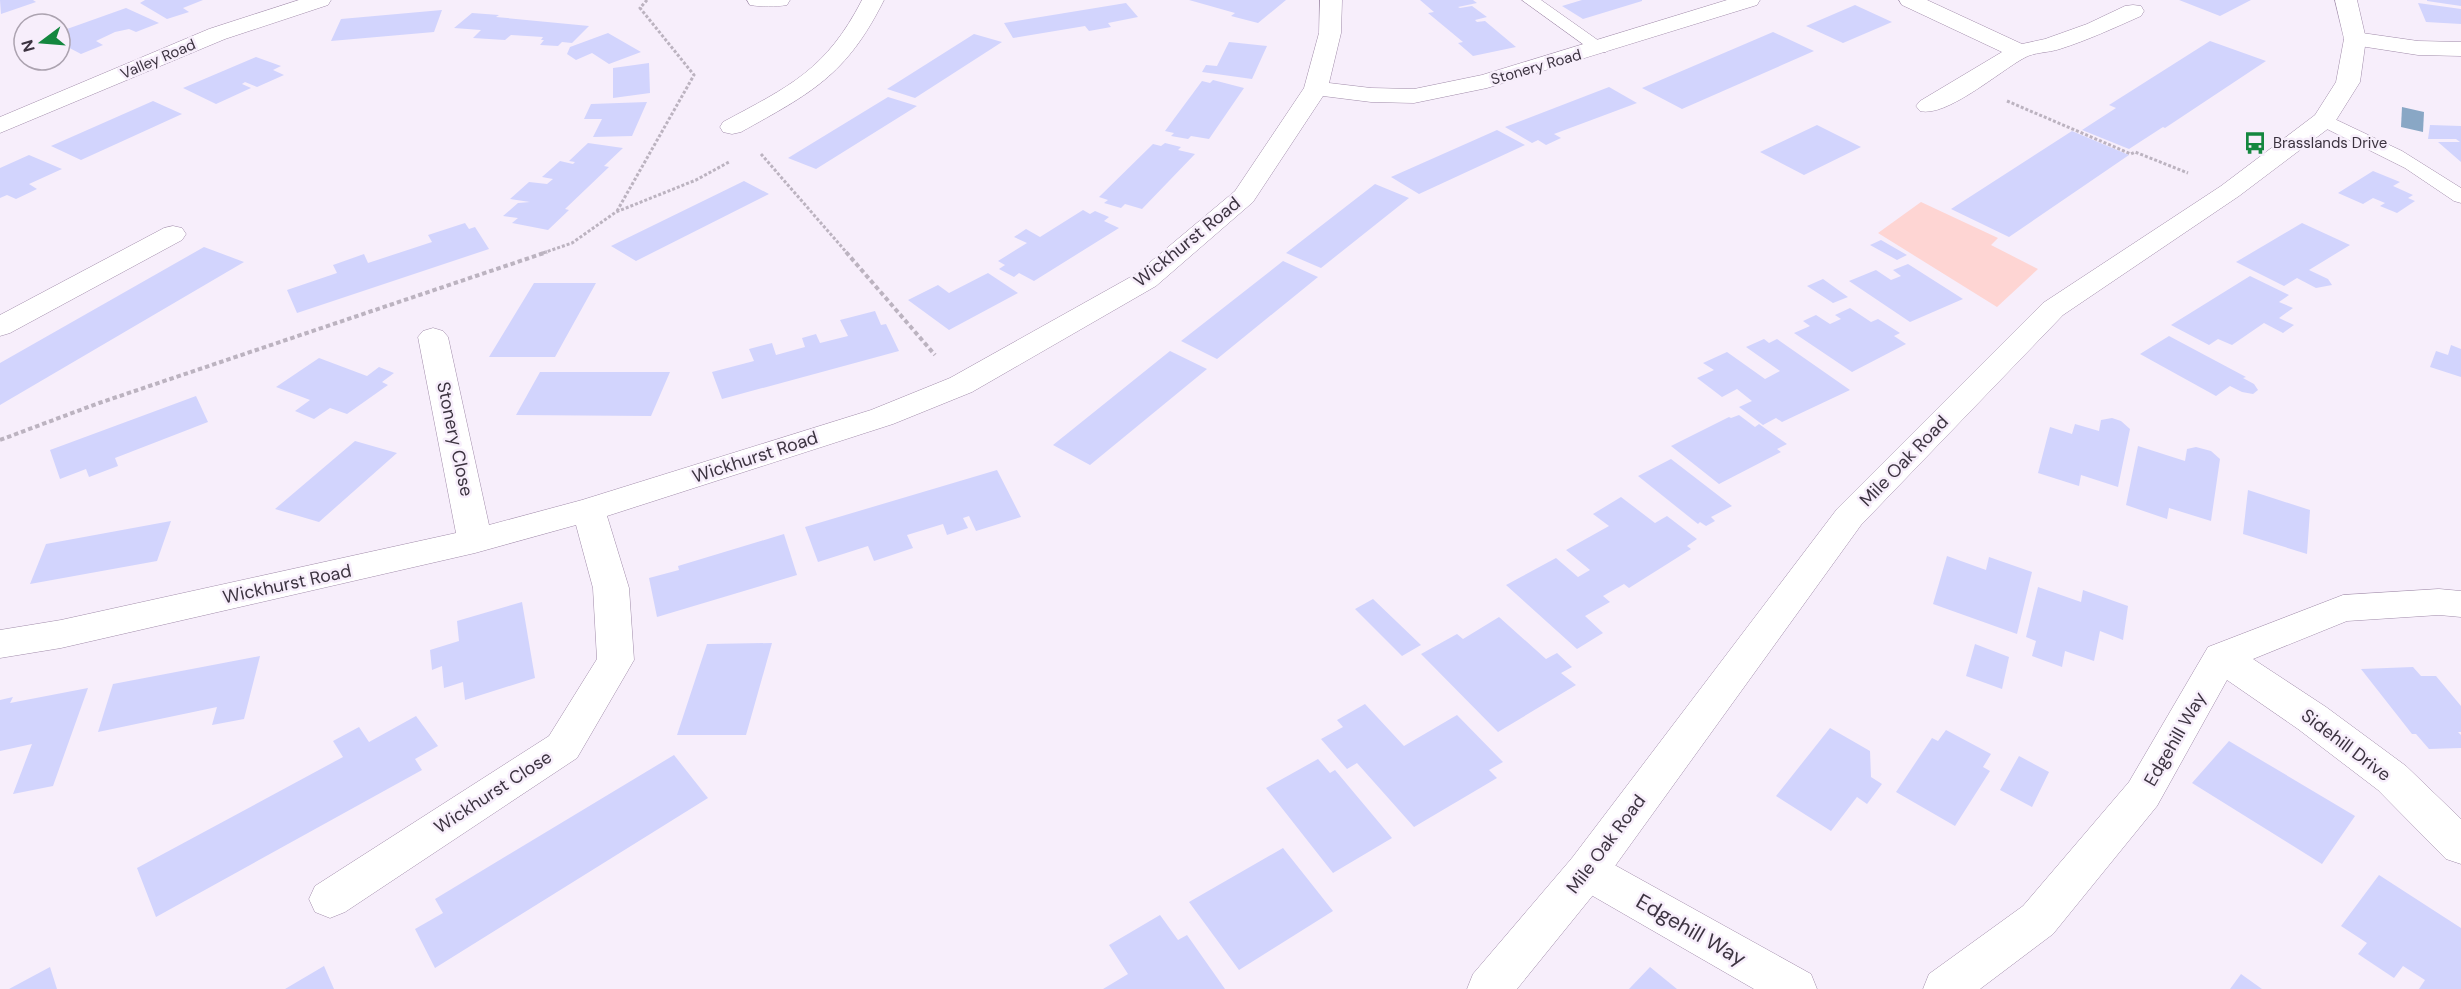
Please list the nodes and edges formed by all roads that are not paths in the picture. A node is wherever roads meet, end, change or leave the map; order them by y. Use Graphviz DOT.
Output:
graph roads {
  1 [pos="320,0"];
  2 [pos="758,0"];
  3 [pos="779,0"];
  4 [pos="873,0"];
  5 [pos="1331,0"];
  6 [pos="1530,0"];
  7 [pos="1749,0"];
  8 [pos="1910,0"];
  9 [pos="2346,0"];
  10 [pos="2133,10"];
  11 [pos="2355,39"];
  12 [pos="1599,48"];
  13 [pos="2461,49"];
  14 [pos="2019,51"];
  15 [pos="1316,88"];
  16 [pos="1928,106"];
  17 [pos="2324,120"];
  18 [pos="0,126"];
  19 [pos="732,127"];
  20 [pos="2461,197"];
  21 [pos="173,234"];
  22 [pos="0,327"];
  23 [pos="433,337"];
  24 [pos="588,510"];
  25 [pos="475,541"];
  26 [pos="2461,604"];
  27 [pos="0,644"];
  28 [pos="2221,657"];
  29 [pos="2461,846"];
  30 [pos="1587,871"];
  31 [pos="330,899"];
  32 [pos="1488,989"];
  33 [pos="1795,989"];
  34 [pos="1945,989"];
  1 -- 18 [label="street, Valley Road"];
  2 -- 3 [label="street"];
  4 -- 19 [label="street"];
  5 -- 15 [label="street, Wickhurst Road"];
  6 -- 12 [label="lane"];
  7 -- 12 [label="street, Stonery Road"];
  8 -- 14 [label="street"];
  9 -- 11 [label="street, Mile Oak Road"];
  10 -- 14 [label="street"];
  11 -- 13 [label="street"];
  11 -- 17 [label="street, Mile Oak Road"];
  12 -- 15 [label="street, Stonery Road"];
  14 -- 16 [label="street"];
  15 -- 24 [label="street, Wickhurst Road"];
  17 -- 20 [label="lane"];
  17 -- 30 [label="street, Mile Oak Road"];
  21 -- 22 [label="street"];
  23 -- 25 [label="street, Stonery Close"];
  24 -- 25 [label="street, Wickhurst Road"];
  24 -- 31 [label="street, Wickhurst Close"];
  25 -- 27 [label="street, Wickhurst Road"];
  26 -- 28 [label="street"];
  28 -- 29 [label="street, Sidehill Drive"];
  28 -- 34 [label="street, Edgehill Way"];
  30 -- 32 [label="street, Mile Oak Road"];
  30 -- 33 [label="street, Edgehill Way"];
}
